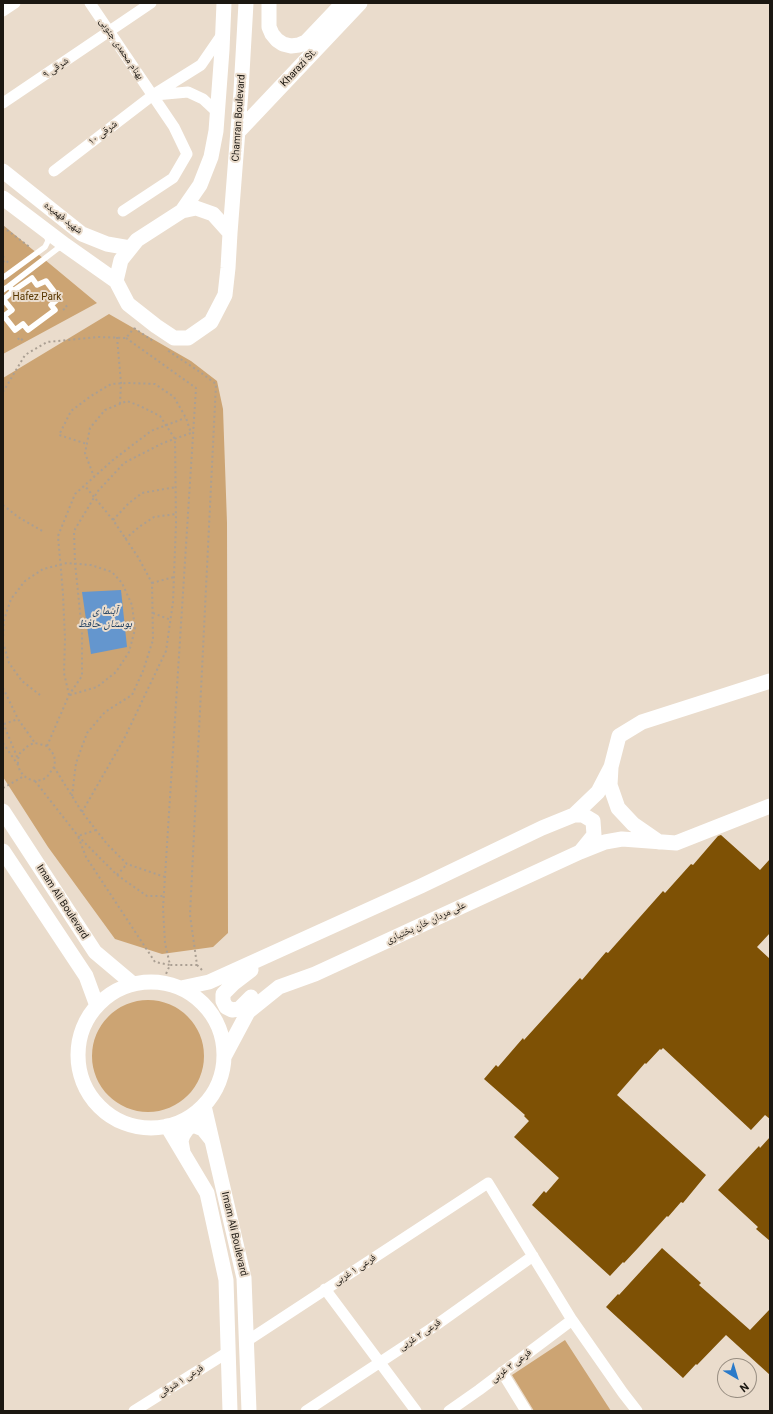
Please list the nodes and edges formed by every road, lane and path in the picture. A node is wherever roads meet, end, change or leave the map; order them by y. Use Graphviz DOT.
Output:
graph roads {
  1 [pos="15,3"];
  2 [pos="90,3"];
  3 [pos="151,3"];
  4 [pos="224,3"];
  5 [pos="246,3"];
  6 [pos="256,3"];
  7 [pos="269,3"];
  8 [pos="342,3"];
  9 [pos="360,3"];
  10 [pos="3,11"];
  11 [pos="244,24"];
  12 [pos="110,32"];
  13 [pos="223,33"];
  14 [pos="153,95"];
  15 [pos="3,103"];
  16 [pos="217,112"];
  17 [pos="238,132"];
  18 [pos="3,170"];
  19 [pos="54,171"];
  20 [pos="3,198"];
  21 [pos="123,211"];
  22 [pos="182,211"];
  23 [pos="3,227"];
  24 [pos="45,230"];
  25 [pos="230,233"];
  26 [pos="70,248"];
  27 [pos="130,248"];
  28 [pos="34,251"];
  29 [pos="3,256"];
  30 [pos="6,260"];
  31 [pos="3,277"];
  32 [pos="116,281"];
  33 [pos="9,286"];
  34 [pos="3,290"];
  35 [pos="13,292"];
  36 [pos="3,299"];
  37 [pos="144,316"];
  38 [pos="134,328"];
  39 [pos="117,337"];
  40 [pos="126,338"];
  41 [pos="154,341"];
  42 [pos="167,350"];
  43 [pos="121,383"];
  44 [pos="3,392"];
  45 [pos="120,404"];
  46 [pos="186,418"];
  47 [pos="167,425"];
  48 [pos="176,438"];
  49 [pos="87,444"];
  50 [pos="94,477"];
  51 [pos="84,486"];
  52 [pos="176,487"];
  53 [pos="94,496"];
  54 [pos="3,505"];
  55 [pos="176,514"];
  56 [pos="112,520"];
  57 [pos="44,532"];
  58 [pos="125,538"];
  59 [pos="74,564"];
  60 [pos="59,565"];
  61 [pos="174,577"];
  62 [pos="152,583"];
  63 [pos="153,613"];
  64 [pos="171,620"];
  65 [pos="3,641"];
  66 [pos="770,681"];
  67 [pos="3,688"];
  68 [pos="40,695"];
  69 [pos="70,695"];
  70 [pos="18,719"];
  71 [pos="3,723"];
  72 [pos="3,743"];
  73 [pos="35,743"];
  74 [pos="47,746"];
  75 [pos="18,758"];
  76 [pos="18,765"];
  77 [pos="54,767"];
  78 [pos="611,767"];
  79 [pos="24,776"];
  80 [pos="35,781"];
  81 [pos="3,788"];
  82 [pos="72,796"];
  83 [pos="770,806"];
  84 [pos="3,811"];
  85 [pos="82,812"];
  86 [pos="574,815"];
  87 [pos="96,830"];
  88 [pos="78,836"];
  89 [pos="659,842"];
  90 [pos="3,851"];
  91 [pos="580,852"];
  92 [pos="127,864"];
  93 [pos="117,875"];
  94 [pos="165,877"];
  95 [pos="164,896"];
  96 [pos="277,952"];
  97 [pos="170,965"];
  98 [pos="112,966"];
  99 [pos="86,976"];
  100 [pos="292,982"];
  101 [pos="162,983"];
  102 [pos="133,984"];
  103 [pos="181,988"];
  104 [pos="97,1006"];
  105 [pos="224,1057"];
  106 [pos="204,1106"];
  107 [pos="167,1126"];
  108 [pos="212,1139"];
  109 [pos="183,1152"];
  110 [pos="533,1256"];
  111 [pos="325,1290"];
  112 [pos="572,1320"];
  113 [pos="247,1341"];
  114 [pos="228,1352"];
  115 [pos="379,1363"];
  116 [pos="502,1372"];
  117 [pos="134,1411"];
  118 [pos="230,1411"];
  119 [pos="249,1411"];
  120 [pos="306,1411"];
  121 [pos="416,1411"];
  122 [pos="448,1411"];
  123 [pos="526,1411"];
  124 [pos="637,1411"];
  1 -- 10 [label="street"];
  2 -- 12 [label="street, بهنام محمدی جنوبی"];
  3 -- 12 [label="street, ۹ شرقی"];
  4 -- 13 [label="main road"];
  5 -- 11 [label="main road, Chamran Boulevard"];
  6 -- 11 [label="main road"];
  7 -- 8 [label="main road, Kharazi St."];
  9 -- 17 [label="main road, Kharazi St."];
  11 -- 17 [label="main road, Chamran Boulevard"];
  12 -- 14 [label="street, بهنام محمدی جنوبی"];
  12 -- 15 [label="street, ۹ شرقی"];
  13 -- 14 [label="street, ۱۰ شرقی"];
  13 -- 16 [label="main road"];
  14 -- 16 [label="street"];
  14 -- 19 [label="street, ۱۰ شرقی"];
  14 -- 21 [label="street, بهنام محمدی جنوبی"];
  16 -- 22 [label="main road"];
  17 -- 25 [label="main road, Chamran Boulevard"];
  18 -- 27 [label="main road, شهید فهمیده"];
  20 -- 24 [label="main road, شهید فهمیده"];
  22 -- 25 [label="main road"];
  22 -- 27 [label="main road"];
  23 -- 28 [label="path"];
  24 -- 26 [label="main road, شهید فهمیده"];
  24 -- 31 [label="lane"];
  25 -- 37 [label="main road"];
  26 -- 32 [label="main road, شهید فهمیده"];
  26 -- 33 [label="lane"];
  27 -- 32 [label="main road"];
  29 -- 30 [label="path"];
  32 -- 37 [label="main road"];
  33 -- 34 [label="lane"];
  33 -- 35 [label="lane"];
  35 -- 36 [label="lane"];
  35 -- 36 [label="lane"];
  37 -- 38 [label="path"];
  38 -- 40 [label="path"];
  38 -- 41 [label="path"];
  39 -- 40 [label="path"];
  39 -- 43 [label="path"];
  39 -- 44 [label="path"];
  40 -- 94 [label="path"];
  42 -- 97 [label="path"];
  43 -- 45 [label="path"];
  43 -- 46 [label="path"];
  43 -- 49 [label="path"];
  45 -- 47 [label="path"];
  45 -- 49 [label="path"];
  46 -- 47 [label="path"];
  46 -- 48 [label="path"];
  47 -- 48 [label="path"];
  47 -- 50 [label="path"];
  48 -- 52 [label="path"];
  48 -- 53 [label="path"];
  49 -- 50 [label="path"];
  50 -- 51 [label="path"];
  51 -- 53 [label="path"];
  51 -- 60 [label="path"];
  52 -- 55 [label="path"];
  52 -- 56 [label="path"];
  53 -- 56 [label="path"];
  53 -- 59 [label="path"];
  54 -- 57 [label="path"];
  55 -- 58 [label="path"];
  55 -- 61 [label="path"];
  56 -- 58 [label="path"];
  58 -- 62 [label="path"];
  59 -- 60 [label="path"];
  59 -- 69 [label="path"];
  59 -- 69 [label="path"];
  60 -- 65 [label="path"];
  60 -- 69 [label="path"];
  61 -- 62 [label="path"];
  61 -- 64 [label="path"];
  62 -- 63 [label="path"];
  63 -- 64 [label="path"];
  63 -- 82 [label="path"];
  64 -- 85 [label="path"];
  65 -- 68 [label="path"];
  66 -- 78 [label="main road"];
  67 -- 70 [label="path"];
  69 -- 74 [label="path"];
  70 -- 71 [label="path"];
  70 -- 73 [label="path"];
  71 -- 75 [label="path"];
  72 -- 76 [label="path"];
  73 -- 74 [label="path"];
  73 -- 75 [label="path"];
  74 -- 77 [label="path"];
  75 -- 76 [label="path"];
  76 -- 79 [label="path"];
  77 -- 80 [label="path"];
  77 -- 82 [label="path"];
  78 -- 86 [label="main road"];
  78 -- 89 [label="main road"];
  79 -- 80 [label="path"];
  79 -- 81 [label="path"];
  80 -- 88 [label="path"];
  82 -- 85 [label="path"];
  83 -- 89 [label="main road, علی مردان خان بختیاری"];
  84 -- 98 [label="main road, Imam Ali Boulevard"];
  85 -- 87 [label="path"];
  86 -- 91 [label="main road"];
  86 -- 96 [label="main road"];
  87 -- 88 [label="path"];
  87 -- 92 [label="path"];
  88 -- 93 [label="path"];
  88 -- 97 [label="path"];
  89 -- 91 [label="main road, علی مردان خان بختیاری"];
  90 -- 99 [label="main road, Imam Ali Boulevard"];
  91 -- 100 [label="main road, علی مردان خان بختیاری"];
  92 -- 93 [label="path"];
  92 -- 94 [label="path"];
  93 -- 95 [label="path"];
  94 -- 95 [label="path"];
  95 -- 97 [label="path"];
  96 -- 100 [label="main road"];
  96 -- 103 [label="main road"];
  97 -- 101 [label="path"];
  98 -- 99 [label="main road"];
  98 -- 102 [label="main road, Imam Ali Boulevard"];
  99 -- 104 [label="main road, Imam Ali Boulevard"];
  100 -- 105 [label="main road, علی مردان خان بختیاری"];
  101 -- 102 [label="main road"];
  101 -- 103 [label="main road"];
  102 -- 104 [label="main road"];
  103 -- 105 [label="main road"];
  104 -- 107 [label="main road"];
  105 -- 106 [label="main road"];
  106 -- 107 [label="main road"];
  106 -- 108 [label="main road, Imam Ali Boulevard"];
  107 -- 109 [label="main road, Imam Ali Boulevard"];
  108 -- 109 [label="main road"];
  108 -- 113 [label="main road, Imam Ali Boulevard"];
  109 -- 114 [label="main road, Imam Ali Boulevard"];
  110 -- 111 [label="street, فرعی ۱ غربی"];
  110 -- 112 [label="street"];
  110 -- 115 [label="street, فرعی ۲ غربی"];
  111 -- 113 [label="street, فرعی ۱ غربی"];
  111 -- 115 [label="street"];
  112 -- 116 [label="street, فرعی ۳ غربی"];
  112 -- 124 [label="street"];
  113 -- 119 [label="main road, Imam Ali Boulevard"];
  114 -- 117 [label="street, فرعی ۱ شرقی"];
  114 -- 118 [label="main road, Imam Ali Boulevard"];
  115 -- 120 [label="street, فرعی ۲ غربی"];
  115 -- 121 [label="street"];
  116 -- 122 [label="street, فرعی ۳ غربی"];
  116 -- 123 [label="street"];
}
